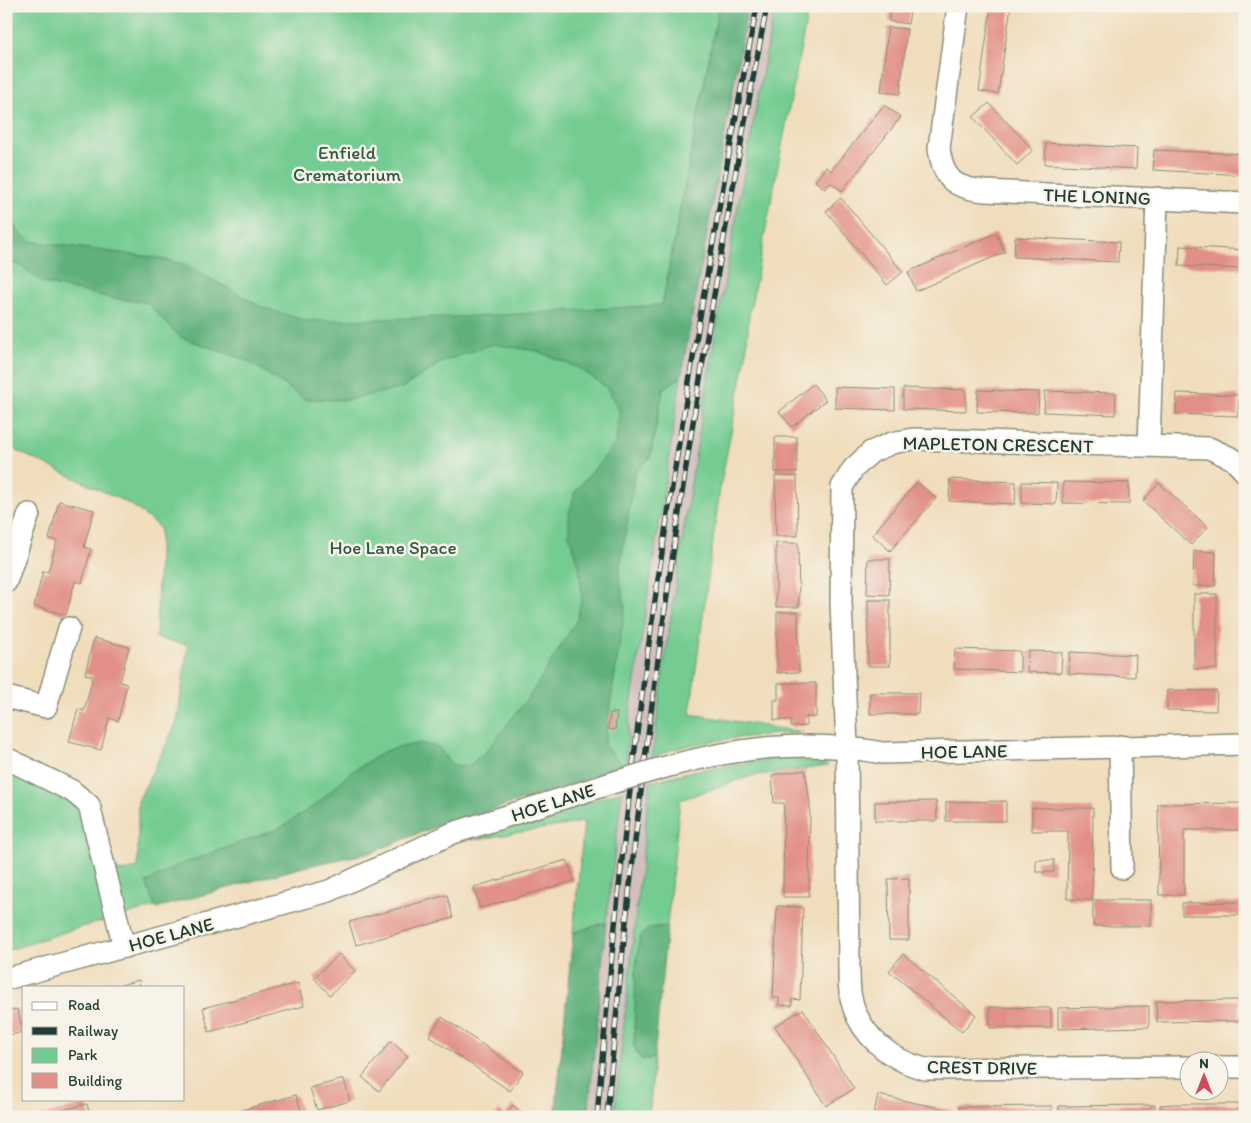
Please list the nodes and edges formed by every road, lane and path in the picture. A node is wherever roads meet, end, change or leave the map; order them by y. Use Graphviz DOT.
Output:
graph roads {
  1 [pos="958,6"];
  2 [pos="1157,198"];
  3 [pos="1245,203"];
  4 [pos="1149,446"];
  5 [pos="1245,472"];
  6 [pos="29,514"];
  7 [pos="6,582"];
  8 [pos="68,628"];
  9 [pos="6,698"];
  10 [pos="1245,744"];
  11 [pos="847,746"];
  12 [pos="1120,746"];
  13 [pos="6,758"];
  14 [pos="1122,868"];
  15 [pos="124,947"];
  16 [pos="6,979"];
  17 [pos="1228,1067"];
  18 [pos="1245,1067"];
  19 [pos="1178,1068"];
  1 -- 2 [label="street, THE LONING"];
  2 -- 3 [label="street, THE LONING"];
  2 -- 4 [label="street"];
  4 -- 5 [label="street, MAPLETON CRESCENT"];
  4 -- 11 [label="street, MAPLETON CRESCENT"];
  6 -- 7 [label="street"];
  8 -- 9 [label="street"];
  10 -- 12 [label="street, HOE LANE"];
  11 -- 12 [label="street, HOE LANE"];
  11 -- 15 [label="street, HOE LANE, bridge"];
  11 -- 19 [label="street, CREST DRIVE"];
  12 -- 14 [label="street"];
  13 -- 15 [label="street"];
  15 -- 16 [label="street, HOE LANE"];
  17 -- 18 [label="street"];
}
